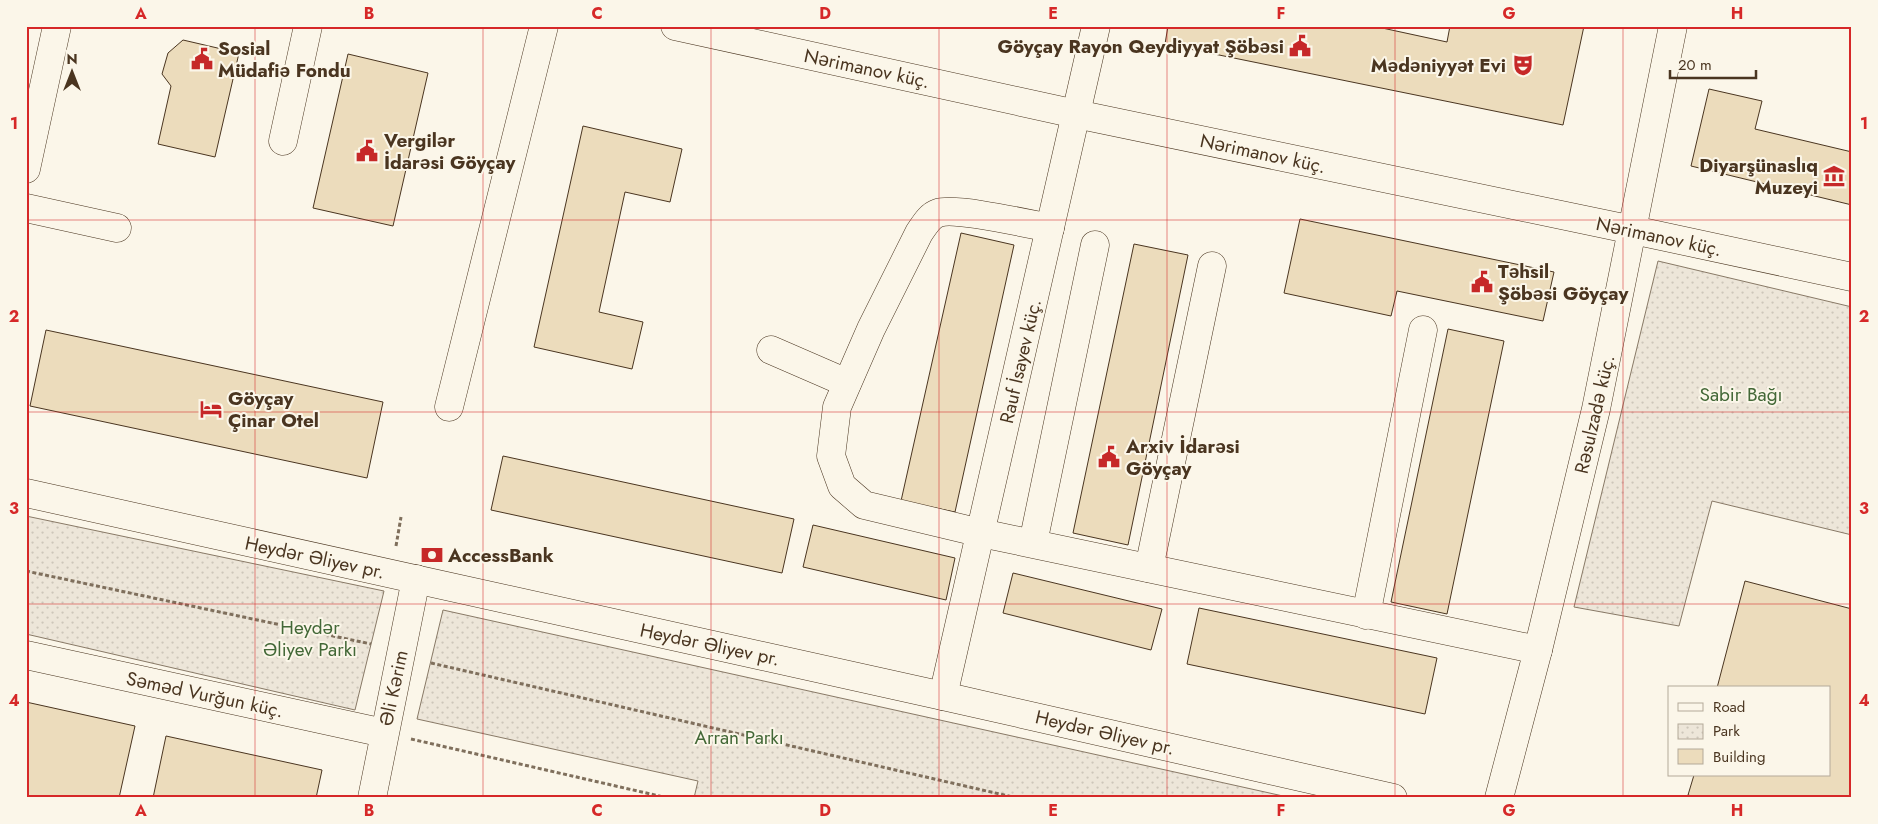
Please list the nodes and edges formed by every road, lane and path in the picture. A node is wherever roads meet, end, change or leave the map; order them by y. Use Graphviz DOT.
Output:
graph roads {
  1 [pos="57,26"];
  2 [pos="308,26"];
  3 [pos="544,26"];
  4 [pos="675,26"];
  5 [pos="1096,26"];
  6 [pos="1673,26"];
  7 [pos="1076,114"];
  8 [pos="282,141"];
  9 [pos="26,170"];
  10 [pos="26,208"];
  11 [pos="117,228"];
  12 [pos="1050,228"];
  13 [pos="1633,230"];
  14 [pos="1095,244"];
  15 [pos="1212,266"];
  16 [pos="1852,277"];
  17 [pos="1423,330"];
  18 [pos="771,350"];
  19 [pos="847,383"];
  20 [pos="449,407"];
  21 [pos="26,493"];
  22 [pos="981,533"];
  23 [pos="1033,543"];
  24 [pos="1149,568"];
  25 [pos="26,572"];
  26 [pos="416,579"];
  27 [pos="1366,614"];
  28 [pos="371,644"];
  29 [pos="1538,650"];
  30 [pos="26,655"];
  31 [pos="431,664"];
  32 [pos="943,696"];
  33 [pos="384,733"];
  34 [pos="372,798"];
  35 [pos="668,798"];
  36 [pos="1017,798"];
  37 [pos="1393,798"];
  38 [pos="1499,798"];
  1 -- 9 [label="street"];
  2 -- 8 [label="street"];
  3 -- 20 [label="street"];
  4 -- 7 [label="street, Nərimanov küç."];
  5 -- 7 [label="street, Rauf İsayev küç."];
  6 -- 13 [label="street, Rəsulzadə küç."];
  7 -- 12 [label="street, Rauf İsayev küç."];
  7 -- 13 [label="street, Nərimanov küç."];
  10 -- 11 [label="street"];
  12 -- 19 [label="street"];
  12 -- 22 [label="street, Rauf İsayev küç."];
  13 -- 16 [label="street, Nərimanov küç."];
  13 -- 29 [label="street, Rəsulzadə küç."];
  14 -- 23 [label="street"];
  15 -- 24 [label="street"];
  17 -- 27 [label="street"];
  18 -- 19 [label="street"];
  19 -- 22 [label="street"];
  21 -- 26 [label="street, Heydər Əliyev pr."];
  22 -- 23 [label="street"];
  22 -- 32 [label="street, Rauf İsayev küç."];
  23 -- 24 [label="street"];
  24 -- 27 [label="street"];
  25 -- 28 [label="path"];
  26 -- 32 [label="street, Heydər Əliyev pr."];
  26 -- 33 [label="street, Əli Kərim"];
  27 -- 29 [label="street"];
  29 -- 38 [label="street, Rəsulzadə küç."];
  30 -- 33 [label="street, Səməd Vurğun küç."];
  31 -- 36 [label="path"];
  32 -- 37 [label="street, Heydər Əliyev pr."];
  33 -- 34 [label="street, Əli Kərim"];
  33 -- 35 [label="path"];
}
